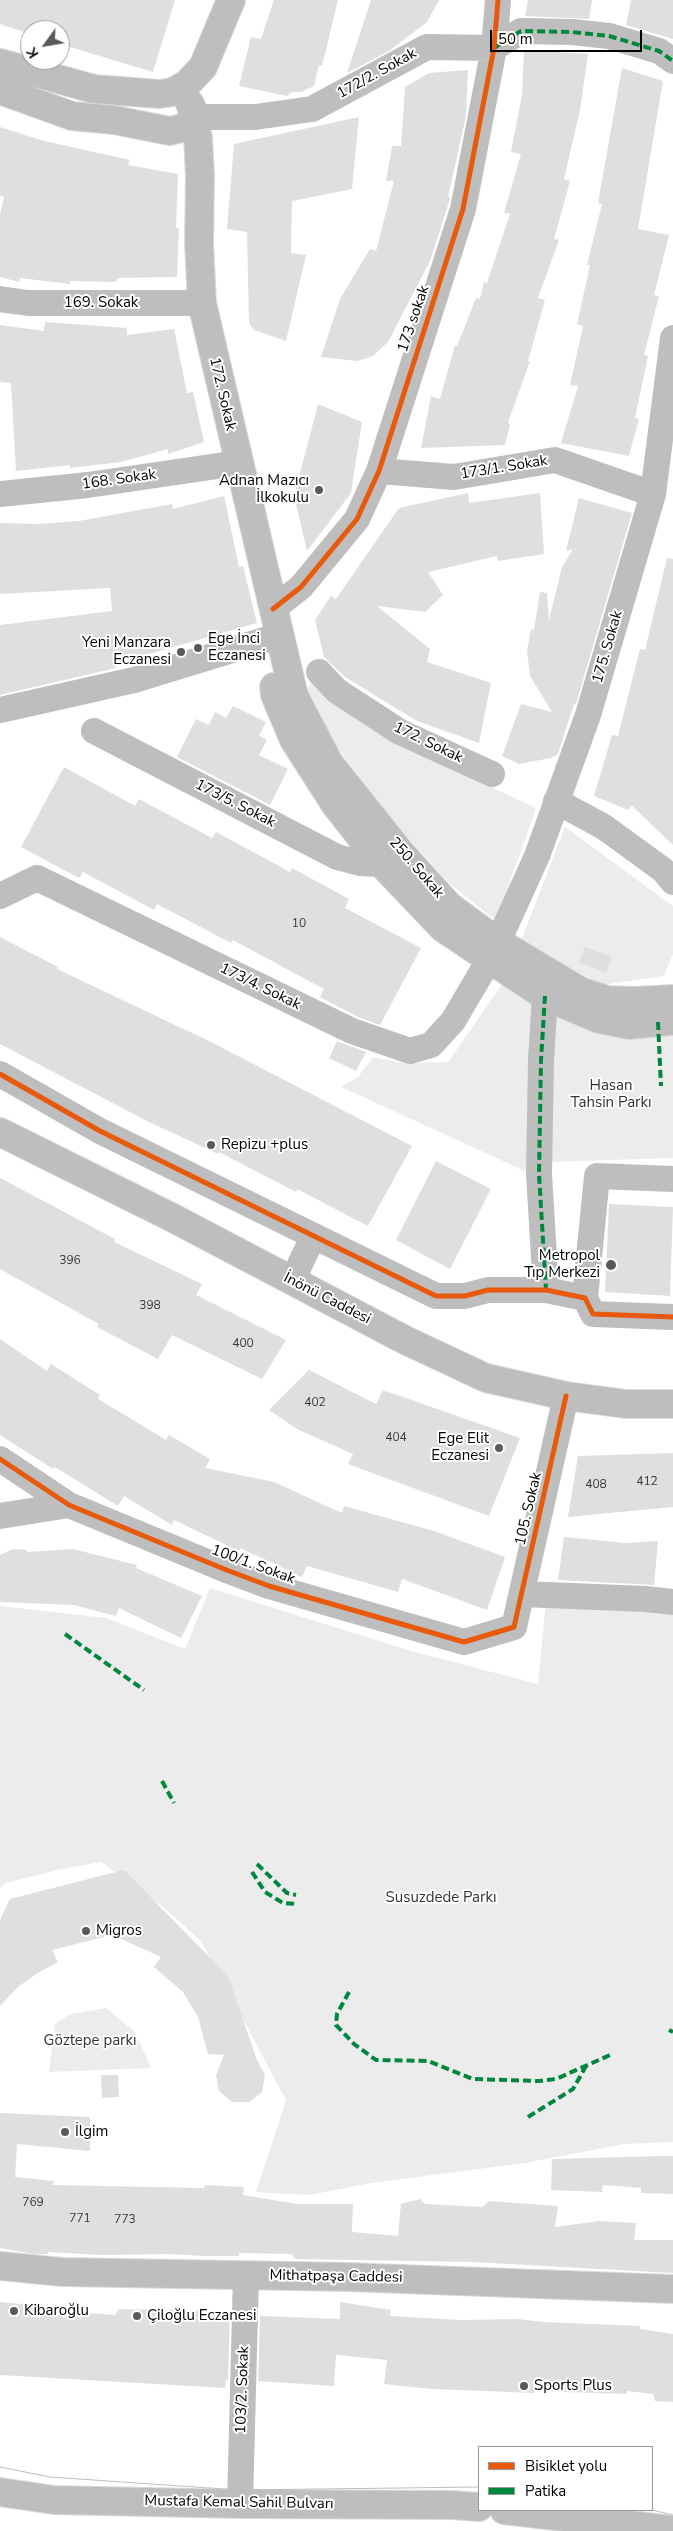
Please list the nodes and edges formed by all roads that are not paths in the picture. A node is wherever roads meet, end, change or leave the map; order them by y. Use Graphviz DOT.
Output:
graph roads {
  1 [pos="231,0"];
  2 [pos="498,0"];
  3 [pos="494,48"];
  4 [pos="211,52"];
  5 [pos="673,62"];
  6 [pos="0,63"];
  7 [pos="0,90"];
  8 [pos="166,93"];
  9 [pos="182,122"];
  10 [pos="0,299"];
  11 [pos="202,303"];
  12 [pos="673,338"];
  13 [pos="238,463"];
  14 [pos="379,471"];
  15 [pos="0,494"];
  16 [pos="653,494"];
  17 [pos="273,609"];
  18 [pos="268,639"];
  19 [pos="319,672"];
  20 [pos="0,710"];
  21 [pos="94,731"];
  22 [pos="492,774"];
  23 [pos="556,801"];
  24 [pos="391,858"];
  25 [pos="673,882"];
  26 [pos="0,896"];
  27 [pos="494,951"];
  28 [pos="545,996"];
  29 [pos="673,999"];
  30 [pos="673,1021"];
  31 [pos="0,1074"];
  32 [pos="0,1132"];
  33 [pos="673,1179"];
  34 [pos="313,1237"];
  35 [pos="292,1281"];
  36 [pos="546,1290"];
  37 [pos="585,1298"];
  38 [pos="673,1317"];
  39 [pos="566,1396"];
  40 [pos="673,1404"];
  41 [pos="0,1459"];
  42 [pos="39,1486"];
  43 [pos="70,1505"];
  44 [pos="0,1511"];
  45 [pos="0,1516"];
  46 [pos="522,1594"];
  47 [pos="673,1602"];
  48 [pos="514,1627"];
  49 [pos="0,2266"];
  50 [pos="246,2275"];
  51 [pos="673,2289"];
  52 [pos="0,2492"];
  53 [pos="240,2504"];
  54 [pos="478,2507"];
  55 [pos="512,2511"];
  56 [pos="673,2530"];
  1 -- 4 [label="main road"];
  2 -- 3 [label="street, 173 sokak"];
  3 -- 5 [label="street"];
  3 -- 9 [label="street, 172/2. Sokak"];
  3 -- 14 [label="street, 173 sokak"];
  4 -- 8 [label="main road"];
  4 -- 9 [label="main road"];
  6 -- 8 [label="main road"];
  7 -- 9 [label="main road"];
  8 -- 9 [label="main road"];
  8 -- 9 [label="main road, 172. Sokak"];
  9 -- 11 [label="main road, 172. Sokak"];
  10 -- 11 [label="street, 169. Sokak"];
  11 -- 13 [label="main road, 172. Sokak"];
  12 -- 16 [label="street, 175. Sokak"];
  13 -- 15 [label="street, 168. Sokak"];
  13 -- 17 [label="main road, 172. Sokak"];
  14 -- 16 [label="street, 173/1. Sokak"];
  14 -- 17 [label="street, 173 sokak"];
  16 -- 23 [label="street, 175. Sokak"];
  17 -- 18 [label="main road"];
  17 -- 24 [label="main road, 250. Sokak"];
  18 -- 20 [label="street"];
  18 -- 24 [label="main road, 250. Sokak"];
  19 -- 22 [label="street, 172. Sokak"];
  21 -- 24 [label="street, 173/5. Sokak"];
  23 -- 25 [label="street"];
  23 -- 27 [label="street, 175. Sokak"];
  24 -- 27 [label="main road, 250. Sokak"];
  26 -- 27 [label="street, 173/4. Sokak"];
  27 -- 28 [label="main road, 250. Sokak"];
  27 -- 29 [label="main road, 250. Sokak"];
  28 -- 30 [label="main road, 250. Sokak"];
  28 -- 36 [label="street"];
  31 -- 34 [label="street"];
  32 -- 35 [label="main road, İnönü Caddesi"];
  33 -- 37 [label="street"];
  34 -- 35 [label="street"];
  34 -- 36 [label="street"];
  35 -- 39 [label="main road, İnönü Caddesi"];
  36 -- 37 [label="street"];
  37 -- 38 [label="street"];
  39 -- 40 [label="main road, İnönü Caddesi"];
  39 -- 46 [label="street, 105. Sokak"];
  41 -- 42 [label="street, 100/1. Sokak"];
  42 -- 43 [label="street, 100/1. Sokak"];
  42 -- 44 [label="street"];
  43 -- 45 [label="street"];
  43 -- 48 [label="street, 100/1. Sokak"];
  46 -- 47 [label="street"];
  46 -- 48 [label="street, 105. Sokak"];
  49 -- 50 [label="main road, Mithatpaşa Caddesi"];
  50 -- 51 [label="main road, Mithatpaşa Caddesi"];
  50 -- 53 [label="street, 103/2. Sokak"];
  52 -- 53 [label="main road, Mustafa Kemal Sahil Bulvarı"];
  53 -- 54 [label="main road, Mustafa Kemal Sahil Bulvarı"];
  55 -- 56 [label="main road"];
}
